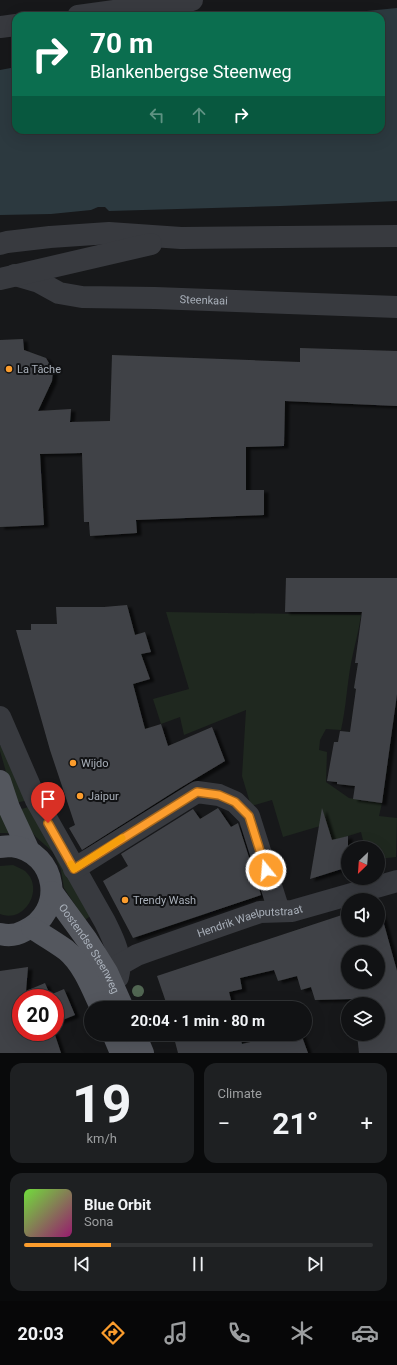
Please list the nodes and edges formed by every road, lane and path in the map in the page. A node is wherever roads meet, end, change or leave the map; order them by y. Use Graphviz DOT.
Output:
graph roads {
  1 [pos="192,0"];
  2 [pos="122,5"];
  3 [pos="94,12"];
  4 [pos="12,26"];
  5 [pos="0,27"];
  6 [pos="397,236"];
  7 [pos="181,238"];
  8 [pos="0,244"];
  9 [pos="8,277"];
  10 [pos="397,308"];
  11 [pos="0,717"];
  12 [pos="0,781"];
  13 [pos="0,847"];
  14 [pos="29,851"];
  15 [pos="74,869"];
  16 [pos="397,881"];
  17 [pos="52,892"];
  18 [pos="279,911"];
  19 [pos="32,928"];
  20 [pos="1,936"];
  21 [pos="116,984"];
  22 [pos="98,1001"];
  23 [pos="116,1041"];
  24 [pos="138,1041"];
  25 [pos="121,1053"];
  26 [pos="143,1053"];
  1 -- 2 [label="street"];
  2 -- 3 [label="street"];
  4 -- 5 [label="street"];
  6 -- 7 [label="street, Steenkaai"];
  7 -- 8 [label="street, Steenkaai"];
  7 -- 9 [label="street, Steenkaai"];
  9 -- 10 [label="street, Steenkaai"];
  11 -- 15 [label="street"];
  12 -- 14 [label="main road"];
  13 -- 14 [label="main road"];
  14 -- 17 [label="main road"];
  15 -- 18 [label="street"];
  15 -- 21 [label="street"];
  16 -- 18 [label="street, Hendrik Waelputstraat"];
  17 -- 19 [label="main road"];
  17 -- 21 [label="main road, Oostendse Steenweg"];
  18 -- 21 [label="street, Hendrik Waelputstraat"];
  19 -- 20 [label="main road"];
  19 -- 22 [label="main road, Oostendse Steenweg"];
  23 -- 25 [label="main road"];
  24 -- 26 [label="main road"];
}
